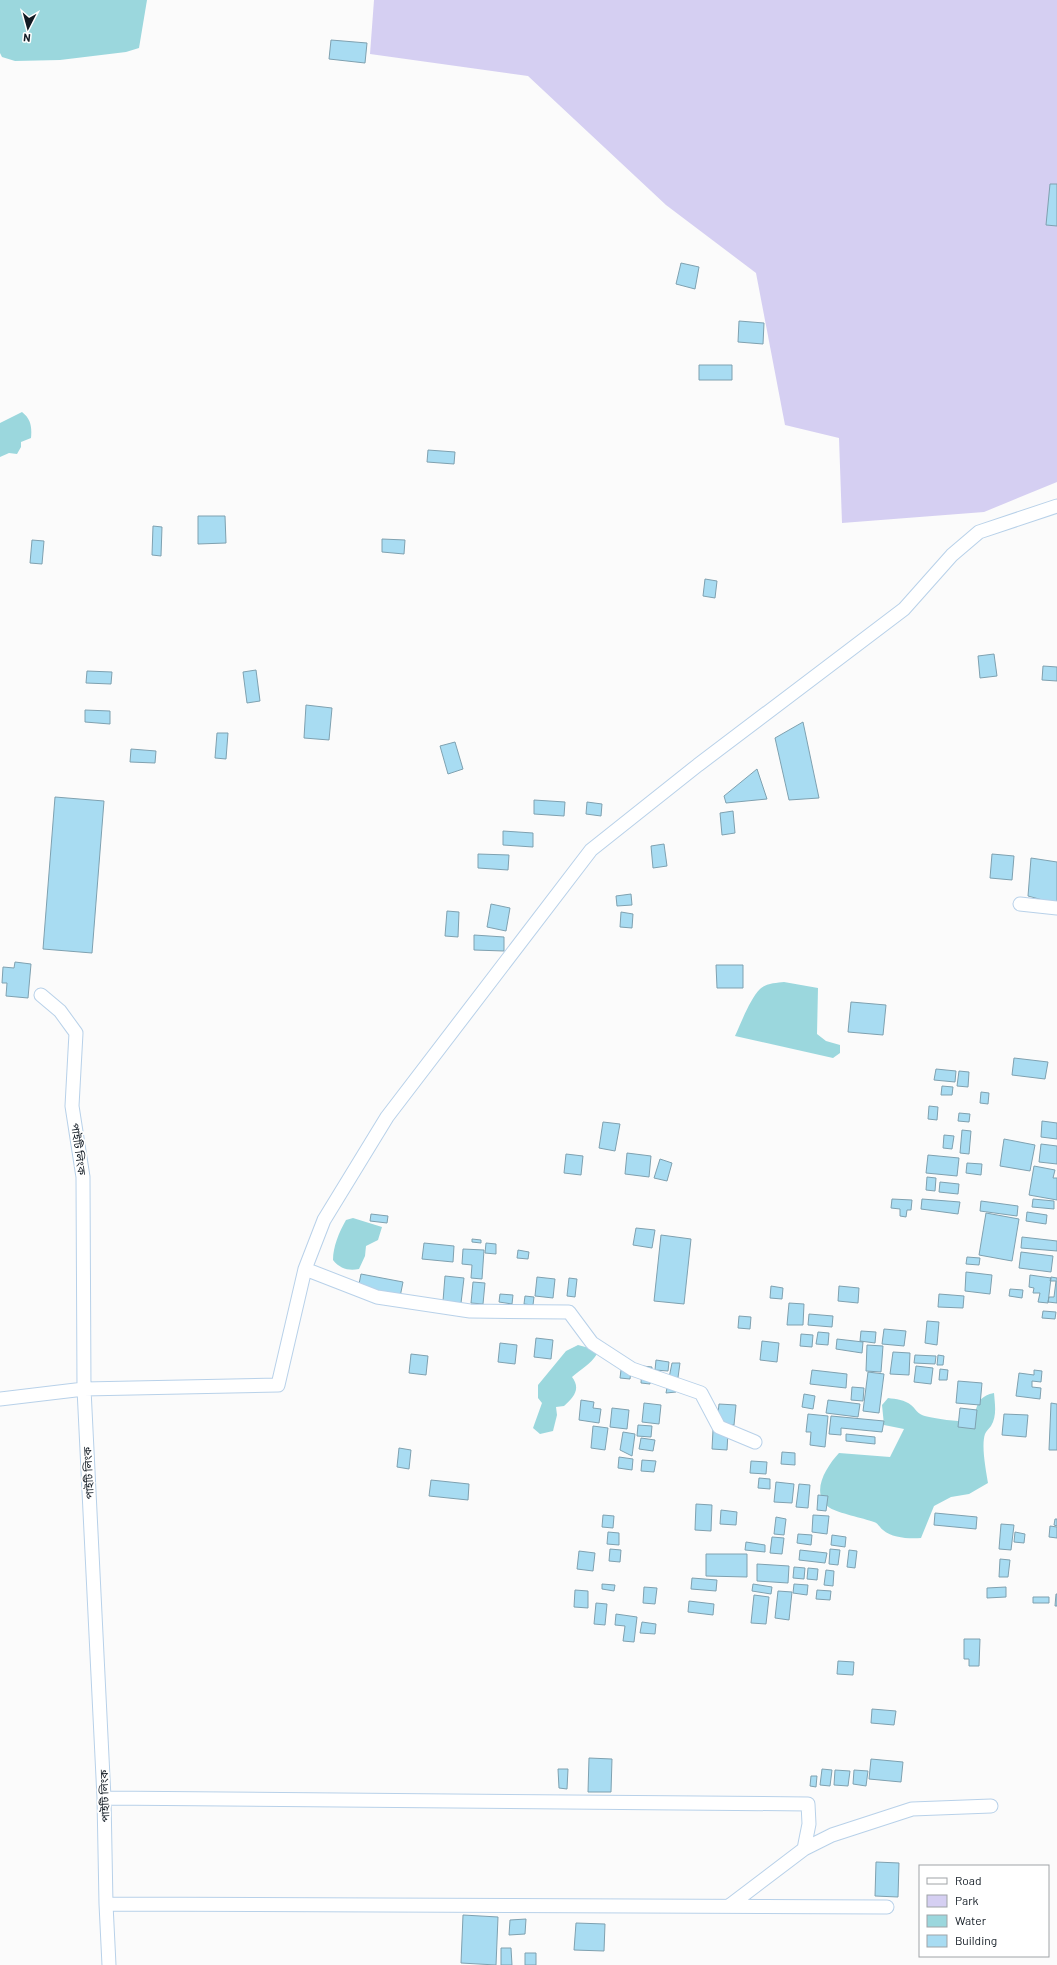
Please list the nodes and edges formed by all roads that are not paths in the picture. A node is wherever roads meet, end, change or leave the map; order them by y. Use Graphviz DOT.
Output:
graph roads {
  1 [pos="1057,506"];
  2 [pos="1020,904"];
  3 [pos="1057,908"];
  4 [pos="40,995"];
  5 [pos="305,1270"];
  6 [pos="84,1389"];
  7 [pos="0,1399"];
  8 [pos="755,1442"];
  9 [pos="104,1798"];
  10 [pos="991,1806"];
  11 [pos="804,1849"];
  12 [pos="106,1904"];
  13 [pos="729,1906"];
  14 [pos="887,1907"];
  15 [pos="109,1965"];
  1 -- 5 [label="street"];
  2 -- 3 [label="street"];
  4 -- 6 [label="street, পাইটি লিংক"];
  5 -- 6 [label="street"];
  5 -- 8 [label="street"];
  6 -- 7 [label="street"];
  6 -- 9 [label="street, পাইটি লিংক"];
  9 -- 11 [label="street"];
  9 -- 12 [label="street, পাইটি লিংক"];
  10 -- 11 [label="street"];
  11 -- 13 [label="street"];
  12 -- 13 [label="street"];
  12 -- 15 [label="street, পাইটি লিংক"];
  13 -- 14 [label="street"];
}
